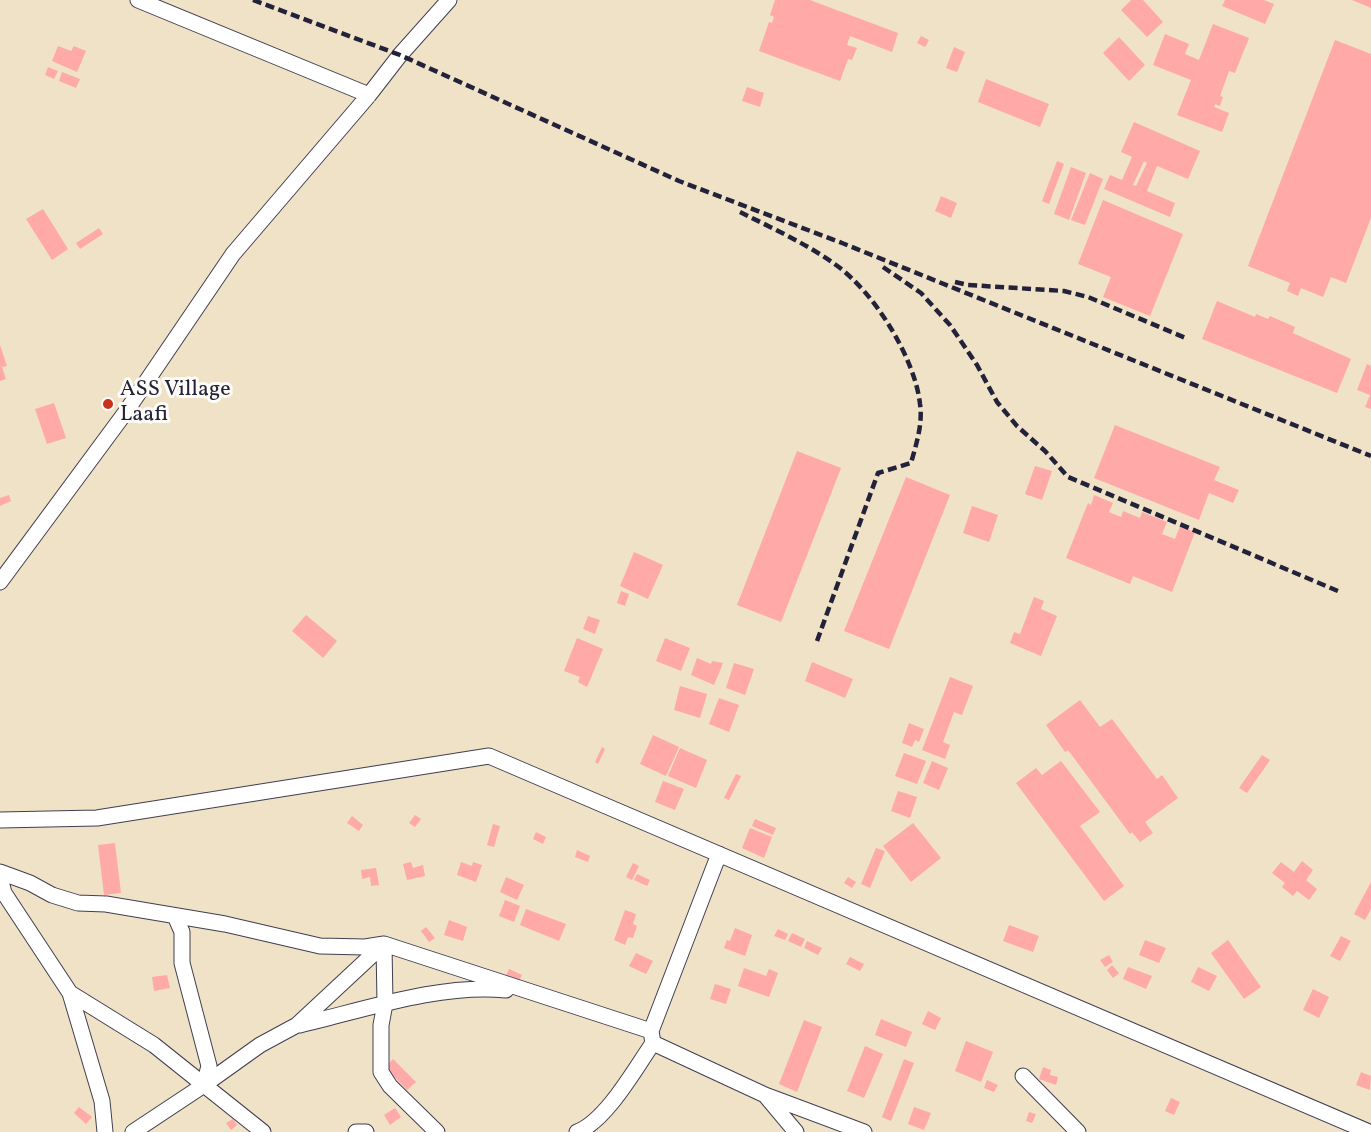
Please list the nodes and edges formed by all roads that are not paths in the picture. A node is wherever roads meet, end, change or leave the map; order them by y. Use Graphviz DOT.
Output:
graph roads {
  1 [pos="138,0"];
  2 [pos="449,0"];
  3 [pos="369,95"];
  4 [pos="0,582"];
  5 [pos="0,820"];
  6 [pos="719,854"];
  7 [pos="0,872"];
  8 [pos="0,877"];
  9 [pos="175,916"];
  10 [pos="384,944"];
  11 [pos="70,993"];
  12 [pos="547,997"];
  13 [pos="385,1004"];
  14 [pos="297,1026"];
  15 [pos="652,1037"];
  16 [pos="1023,1076"];
  17 [pos="204,1085"];
  18 [pos="765,1095"];
  19 [pos="1348,1128"];
  20 [pos="105,1132"];
  21 [pos="133,1132"];
  22 [pos="263,1132"];
  23 [pos="356,1132"];
  24 [pos="366,1132"];
  25 [pos="437,1132"];
  26 [pos="577,1132"];
  27 [pos="796,1132"];
  28 [pos="864,1132"];
  29 [pos="1078,1132"];
  30 [pos="1369,1132"];
  1 -- 3 [label="street"];
  2 -- 3 [label="street"];
  3 -- 4 [label="street"];
  5 -- 6 [label="street"];
  6 -- 15 [label="street"];
  6 -- 19 [label="street"];
  7 -- 9 [label="street"];
  8 -- 11 [label="street"];
  9 -- 10 [label="street"];
  9 -- 17 [label="street"];
  10 -- 12 [label="street"];
  10 -- 13 [label="street"];
  10 -- 14 [label="street"];
  11 -- 17 [label="street"];
  11 -- 20 [label="street"];
  12 -- 13 [label="street"];
  12 -- 15 [label="street"];
  13 -- 14 [label="street"];
  13 -- 25 [label="street"];
  14 -- 17 [label="street"];
  15 -- 18 [label="street"];
  15 -- 26 [label="street"];
  16 -- 29 [label="street"];
  17 -- 21 [label="street"];
  17 -- 22 [label="street"];
  18 -- 27 [label="street"];
  18 -- 28 [label="street"];
  19 -- 30 [label="street"];
  23 -- 24 [label="street"];
}
